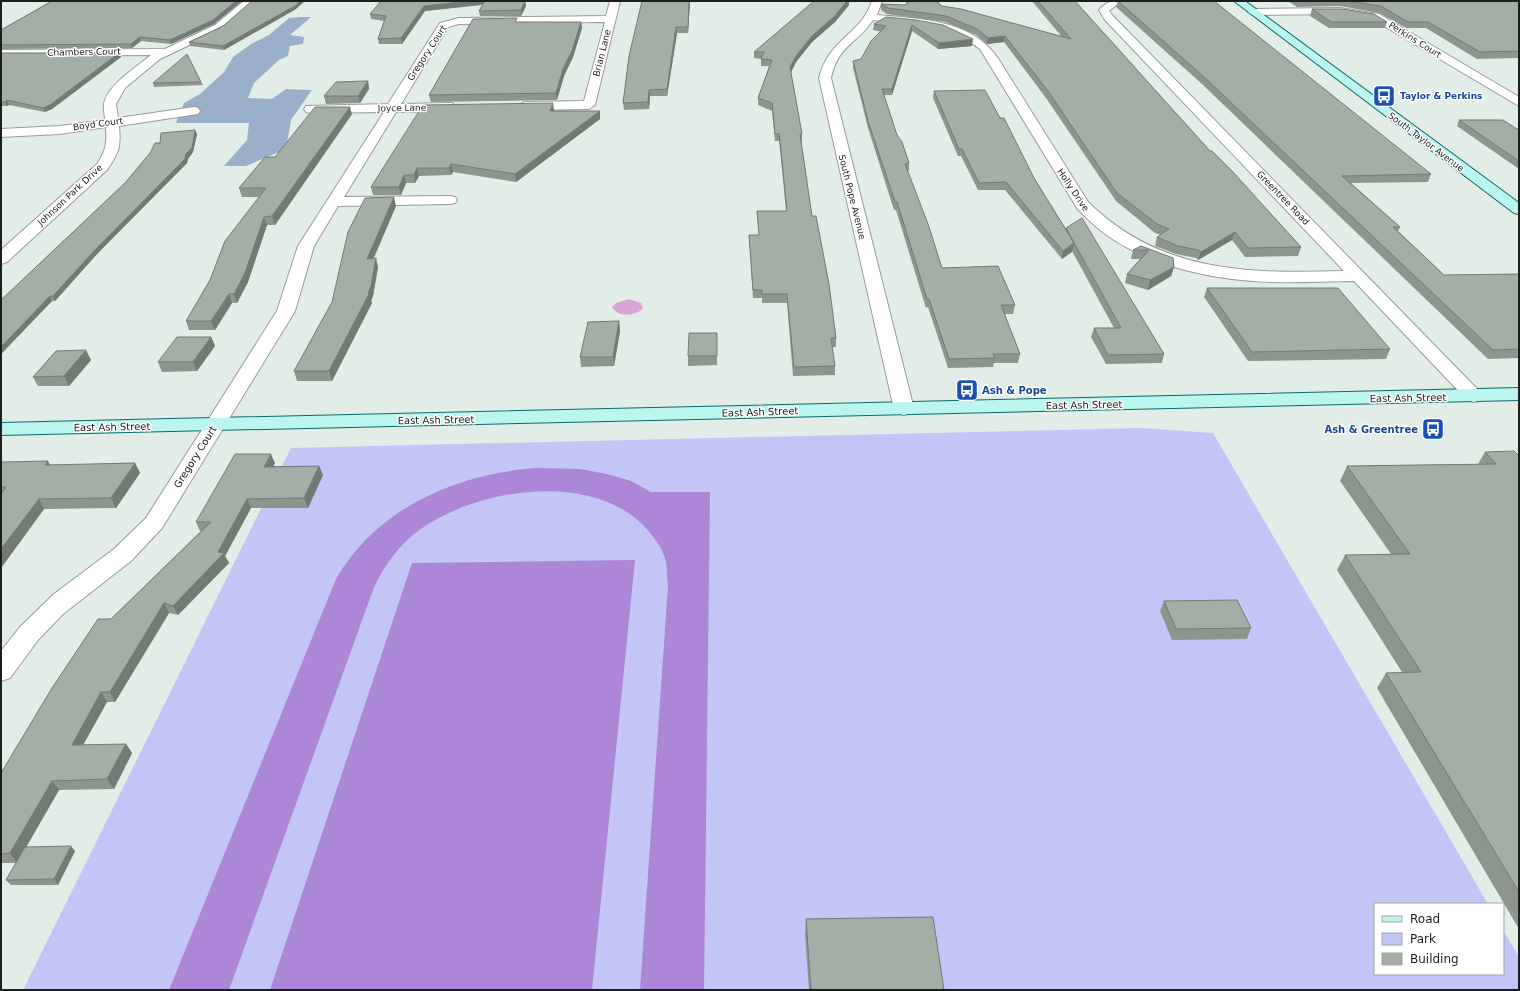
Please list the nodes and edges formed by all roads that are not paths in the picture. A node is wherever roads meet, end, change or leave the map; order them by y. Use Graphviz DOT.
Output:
graph roads {
  1 [pos="250,1"];
  2 [pos="615,1"];
  3 [pos="877,1"];
  4 [pos="1116,1"];
  5 [pos="1239,1"];
  6 [pos="1253,12"];
  7 [pos="870,17"];
  8 [pos="610,19"];
  9 [pos="166,52"];
  10 [pos="1,53"];
  11 [pos="1519,102"];
  12 [pos="511,106"];
  13 [pos="464,107"];
  14 [pos="393,108"];
  15 [pos="310,109"];
  16 [pos="194,111"];
  17 [pos="112,123"];
  18 [pos="1,133"];
  19 [pos="450,200"];
  20 [pos="334,202"];
  21 [pos="1519,210"];
  22 [pos="1,240"];
  23 [pos="23,240"];
  24 [pos="1,259"];
  25 [pos="1359,276"];
  26 [pos="1519,394"];
  27 [pos="1474,396"];
  28 [pos="904,409"];
  29 [pos="216,424"];
  30 [pos="1,429"];
  31 [pos="1,672"];
  1 -- 9 [label="street, Johnson Park Drive"];
  2 -- 8 [label="street, Brian Lane"];
  3 -- 7 [label="street, South Pope Avenue"];
  4 -- 25 [label="street, Greentree Road"];
  5 -- 6 [label="street, South Taylor Avenue"];
  6 -- 11 [label="street, Perkins Court"];
  6 -- 21 [label="street, South Taylor Avenue"];
  7 -- 25 [label="street, Holly Drive"];
  7 -- 28 [label="street, South Pope Avenue"];
  8 -- 12 [label="street, Brian Lane"];
  8 -- 14 [label="street, Gregory Court"];
  9 -- 10 [label="street, Chambers Court"];
  9 -- 17 [label="street, Johnson Park Drive"];
  13 -- 14 [label="street, Joyce Lane"];
  14 -- 15 [label="street, Joyce Lane"];
  14 -- 20 [label="street, Gregory Court"];
  16 -- 17 [label="street, Boyd Court"];
  17 -- 18 [label="street, Boyd Court"];
  17 -- 23 [label="street, Johnson Park Drive"];
  19 -- 20 [label="street"];
  20 -- 29 [label="street, Gregory Court"];
  22 -- 23 [label="street"];
  23 -- 24 [label="street, Johnson Park Drive"];
  25 -- 27 [label="street, Greentree Road"];
  26 -- 27 [label="street, East Ash Street"];
  27 -- 28 [label="street, East Ash Street"];
  28 -- 29 [label="street, East Ash Street"];
  29 -- 30 [label="street, East Ash Street"];
  29 -- 31 [label="street, Gregory Court"];
}
